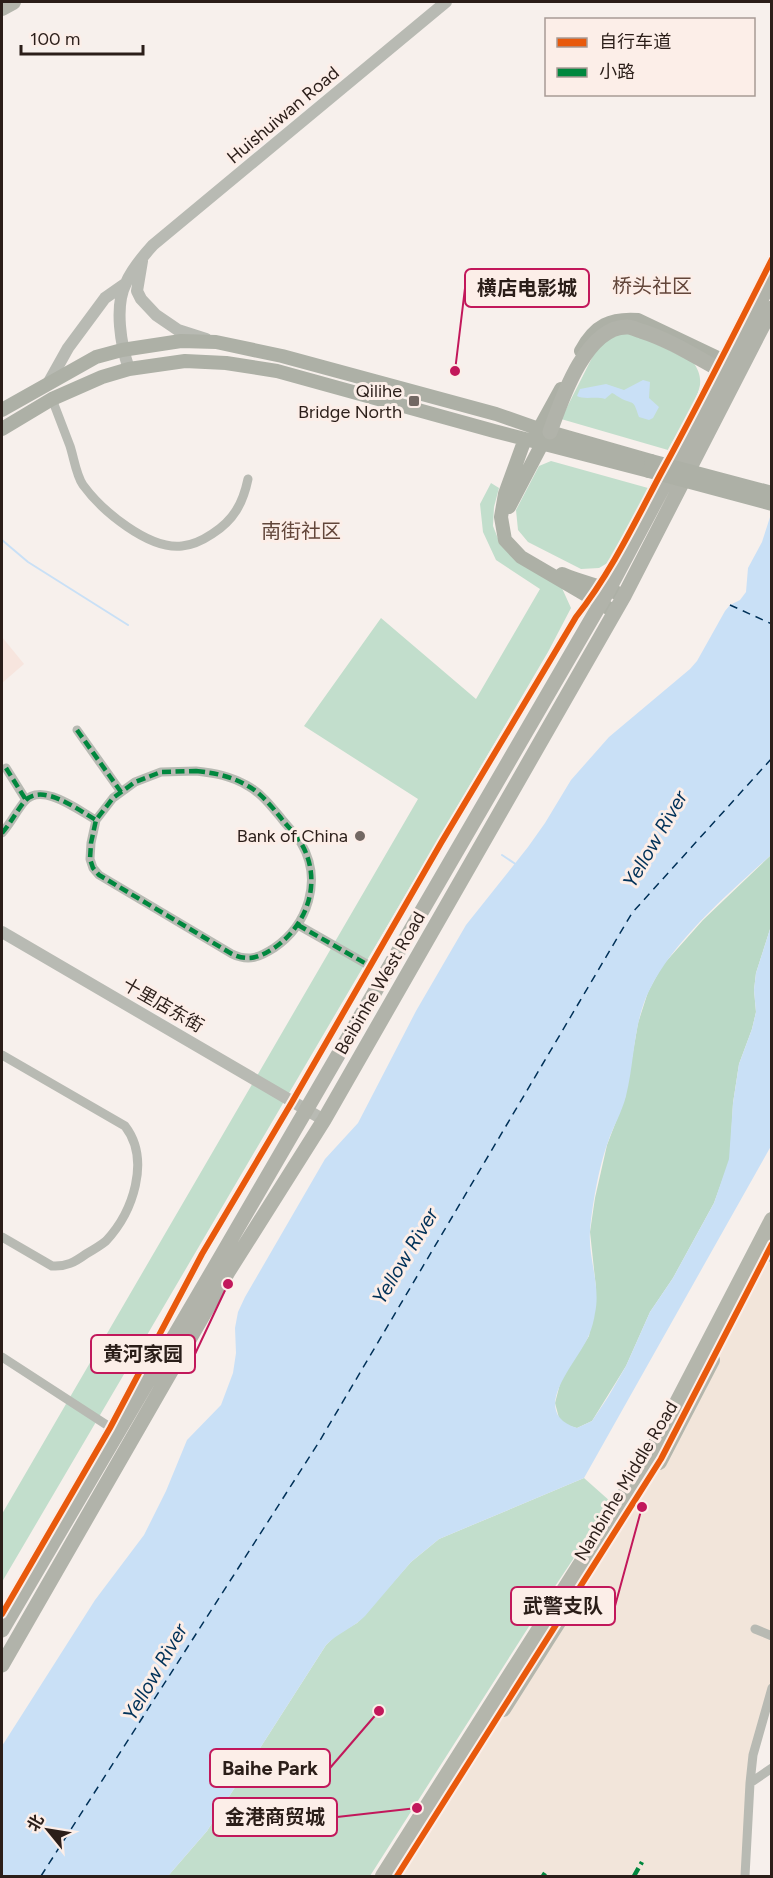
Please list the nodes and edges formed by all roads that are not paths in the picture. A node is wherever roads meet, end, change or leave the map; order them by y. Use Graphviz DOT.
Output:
graph roads {
  1 [pos="13,2"];
  2 [pos="446,2"];
  3 [pos="2,8"];
  4 [pos="143,256"];
  5 [pos="771,259"];
  6 [pos="771,278"];
  7 [pos="125,284"];
  8 [pos="771,308"];
  9 [pos="216,342"];
  10 [pos="122,350"];
  11 [pos="129,369"];
  12 [pos="728,369"];
  13 [pos="49,382"];
  14 [pos="52,399"];
  15 [pos="2,410"];
  16 [pos="2,429"];
  17 [pos="544,434"];
  18 [pos="525,439"];
  19 [pos="650,466"];
  20 [pos="248,479"];
  21 [pos="771,493"];
  22 [pos="771,504"];
  23 [pos="599,594"];
  24 [pos="624,596"];
  25 [pos="615,612"];
  26 [pos="77,729"];
  27 [pos="6,768"];
  28 [pos="121,792"];
  29 [pos="26,800"];
  30 [pos="96,820"];
  31 [pos="2,833"];
  32 [pos="298,925"];
  33 [pos="2,932"];
  34 [pos="370,966"];
  35 [pos="2,1054"];
  36 [pos="299,1106"];
  37 [pos="324,1120"];
  38 [pos="771,1220"];
  39 [pos="2,1237"];
  40 [pos="770,1252"];
  41 [pos="2,1358"];
  42 [pos="114,1430"];
  43 [pos="2,1614"];
  44 [pos="755,1629"];
  45 [pos="2,1630"];
  46 [pos="771,1636"];
  47 [pos="2,1665"];
  48 [pos="771,1688"];
  49 [pos="771,1768"];
  50 [pos="750,1783"];
  51 [pos="383,1876"];
  52 [pos="397,1876"];
  53 [pos="745,1876"];
  1 -- 3 [label="highway"];
  2 -- 4 [label="street, Huishuiwan Road"];
  4 -- 7 [label="street, Huishuiwan Road"];
  4 -- 9 [label="street"];
  5 -- 12 [label="street"];
  6 -- 12 [label="main road, Beibinhe West Road"];
  7 -- 10 [label="street, Huishuiwan Road"];
  7 -- 13 [label="street, Huishuiwan Road"];
  8 -- 12 [label="main road, Beibinhe West Road"];
  9 -- 10 [label="main road"];
  9 -- 17 [label="main road"];
  10 -- 11 [label="street, Huishuiwan Road"];
  10 -- 13 [label="main road"];
  11 -- 14 [label="main road"];
  11 -- 18 [label="main road"];
  12 -- 17 [label="main road"];
  12 -- 23 [label="main road, Beibinhe West Road"];
  12 -- 24 [label="main road, Beibinhe West Road"];
  13 -- 15 [label="main road"];
  14 -- 16 [label="main road"];
  14 -- 20 [label="street"];
  17 -- 18 [label="main road"];
  17 -- 19 [label="main road"];
  17 -- 23 [label="main road"];
  18 -- 23 [label="main road"];
  19 -- 21 [label="main road, bridge"];
  19 -- 22 [label="main road, bridge"];
  23 -- 24 [label="main road"];
  23 -- 25 [label="main road"];
  23 -- 34 [label="street"];
  23 -- 36 [label="main road, Beibinhe West Road"];
  24 -- 25 [label="main road, Beibinhe West Road"];
  25 -- 37 [label="main road, Beibinhe West Road"];
  26 -- 28 [label="street"];
  27 -- 29 [label="street"];
  28 -- 30 [label="street"];
  28 -- 32 [label="street"];
  29 -- 30 [label="street"];
  29 -- 31 [label="street"];
  30 -- 32 [label="street"];
  32 -- 34 [label="street"];
  33 -- 36 [label="street, 十里店东街"];
  34 -- 36 [label="street"];
  35 -- 39 [label="street"];
  36 -- 37 [label="street, 十里店东街"];
  36 -- 42 [label="main road, Beibinhe West Road"];
  37 -- 47 [label="main road, Beibinhe West Road"];
  38 -- 51 [label="highway, Nanbinhe Middle Road"];
  40 -- 52 [label="highway, Nanbinhe Middle Road"];
  41 -- 42 [label="street"];
  42 -- 43 [label="street"];
  42 -- 45 [label="main road, Beibinhe West Road"];
  44 -- 46 [label="street"];
  48 -- 50 [label="street"];
  49 -- 50 [label="street"];
  50 -- 53 [label="street"];
}
